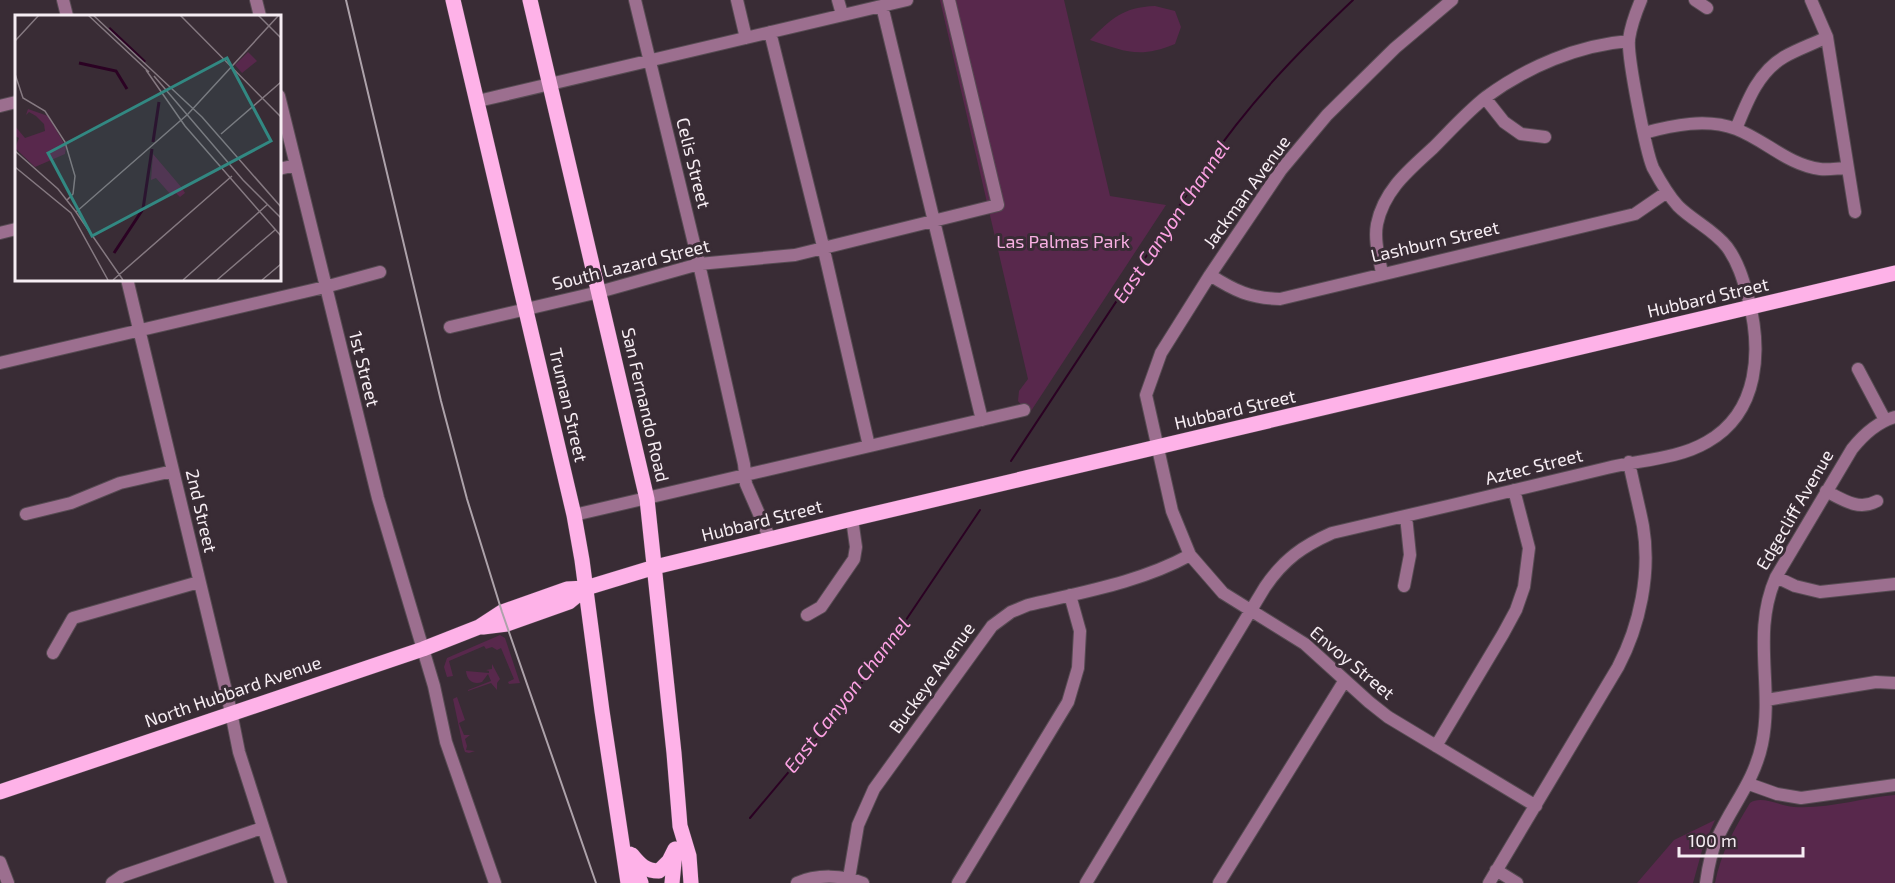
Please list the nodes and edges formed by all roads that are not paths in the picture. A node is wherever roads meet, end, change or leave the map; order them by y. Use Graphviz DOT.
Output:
graph roads {
  1 [pos="63,0"];
  2 [pos="256,0"];
  3 [pos="453,0"];
  4 [pos="530,0"];
  5 [pos="635,0"];
  6 [pos="737,0"];
  7 [pos="838,0"];
  8 [pos="907,0"];
  9 [pos="949,0"];
  10 [pos="1452,0"];
  11 [pos="1641,0"];
  12 [pos="1695,0"];
  13 [pos="1811,0"];
  14 [pos="882,6"];
  15 [pos="1707,8"];
  16 [pos="67,15"];
  17 [pos="260,15"];
  18 [pos="842,15"];
  19 [pos="770,32"];
  20 [pos="1827,37"];
  21 [pos="746,38"];
  22 [pos="1629,41"];
  23 [pos="649,61"];
  24 [pos="550,84"];
  25 [pos="1485,98"];
  26 [pos="280,100"];
  27 [pos="478,101"];
  28 [pos="15,102"];
  29 [pos="0,106"];
  30 [pos="1736,129"];
  31 [pos="1644,133"];
  32 [pos="1545,137"];
  33 [pos="296,165"];
  34 [pos="1848,168"];
  35 [pos="280,169"];
  36 [pos="1667,192"];
  37 [pos="1855,212"];
  38 [pos="934,221"];
  39 [pos="15,229"];
  40 [pos="0,233"];
  41 [pos="824,246"];
  42 [pos="699,264"];
  43 [pos="380,272"];
  44 [pos="1382,273"];
  45 [pos="1895,273"];
  46 [pos="1210,275"];
  47 [pos="127,280"];
  48 [pos="325,286"];
  49 [pos="599,291"];
  50 [pos="526,308"];
  51 [pos="1751,308"];
  52 [pos="450,327"];
  53 [pos="139,330"];
  54 [pos="0,363"];
  55 [pos="1858,369"];
  56 [pos="1024,410"];
  57 [pos="1890,418"];
  58 [pos="982,420"];
  59 [pos="869,446"];
  60 [pos="1159,448"];
  61 [pos="1629,462"];
  62 [pos="173,471"];
  63 [pos="746,476"];
  64 [pos="1514,490"];
  65 [pos="1826,491"];
  66 [pos="647,498"];
  67 [pos="1877,501"];
  68 [pos="26,514"];
  69 [pos="574,515"];
  70 [pos="1406,516"];
  71 [pos="852,519"];
  72 [pos="770,539"];
  73 [pos="1190,555"];
  74 [pos="655,567"];
  75 [pos="1776,577"];
  76 [pos="199,582"];
  77 [pos="1895,585"];
  78 [pos="1404,586"];
  79 [pos="586,588"];
  80 [pos="1070,595"];
  81 [pos="1250,611"];
  82 [pos="807,615"];
  83 [pos="505,618"];
  84 [pos="423,649"];
  85 [pos="53,653"];
  86 [pos="1345,680"];
  87 [pos="1895,683"];
  88 [pos="1766,700"];
  89 [pos="231,712"];
  90 [pos="1436,746"];
  91 [pos="1749,784"];
  92 [pos="1895,785"];
  93 [pos="0,792"];
  94 [pos="1536,806"];
  95 [pos="618,823"];
  96 [pos="680,825"];
  97 [pos="262,828"];
  98 [pos="675,849"];
  99 [pos="629,852"];
  100 [pos="0,862"];
  101 [pos="1496,870"];
  102 [pos="849,878"];
  103 [pos="8,883"];
  104 [pos="112,883"];
  105 [pos="281,883"];
  106 [pos="495,883"];
  107 [pos="627,883"];
  108 [pos="641,883"];
  109 [pos="672,883"];
  110 [pos="691,883"];
  111 [pos="797,883"];
  112 [pos="863,883"];
  113 [pos="958,883"];
  114 [pos="1086,883"];
  115 [pos="1220,883"];
  116 [pos="1489,883"];
  117 [pos="1517,883"];
  118 [pos="1706,883"];
  1 -- 16 [label="street"];
  2 -- 17 [label="street"];
  3 -- 27 [label="main road, Truman Street"];
  4 -- 24 [label="main road, San Fernando Road"];
  5 -- 23 [label="street, Celis Street"];
  6 -- 21 [label="street"];
  7 -- 18 [label="street"];
  8 -- 14 [label="street"];
  9 -- 38 [label="street, South Lazard Street"];
  10 -- 46 [label="street, Jackman Avenue"];
  11 -- 22 [label="street"];
  12 -- 15 [label="street"];
  13 -- 20 [label="street"];
  14 -- 18 [label="street"];
  14 -- 38 [label="street"];
  18 -- 19 [label="street"];
  19 -- 21 [label="street"];
  19 -- 41 [label="street"];
  20 -- 30 [label="street"];
  20 -- 34 [label="street"];
  21 -- 23 [label="street"];
  22 -- 25 [label="street"];
  22 -- 31 [label="street, Aztec Street"];
  23 -- 24 [label="street"];
  23 -- 42 [label="street, Celis Street"];
  24 -- 27 [label="street"];
  24 -- 49 [label="main road, San Fernando Road"];
  25 -- 32 [label="street"];
  25 -- 44 [label="street"];
  26 -- 33 [label="street, 1st Street"];
  27 -- 50 [label="main road, Truman Street"];
  28 -- 29 [label="street"];
  30 -- 31 [label="street"];
  30 -- 34 [label="street"];
  31 -- 36 [label="street, Aztec Street"];
  33 -- 35 [label="street"];
  33 -- 48 [label="street, 1st Street"];
  34 -- 37 [label="street"];
  36 -- 44 [label="street, Lashburn Street"];
  36 -- 51 [label="street, Aztec Street"];
  38 -- 41 [label="street, South Lazard Street"];
  38 -- 58 [label="street"];
  39 -- 40 [label="street"];
  41 -- 42 [label="street, South Lazard Street"];
  41 -- 59 [label="street"];
  42 -- 49 [label="street, South Lazard Street"];
  42 -- 63 [label="street, Celis Street"];
  43 -- 48 [label="street"];
  44 -- 46 [label="street, Lashburn Street"];
  45 -- 51 [label="main road, Hubbard Street"];
  46 -- 60 [label="street, Jackman Avenue"];
  47 -- 53 [label="street, 2nd Street"];
  48 -- 53 [label="street"];
  48 -- 84 [label="street, 1st Street"];
  49 -- 50 [label="street, South Lazard Street"];
  49 -- 66 [label="main road, San Fernando Road"];
  50 -- 52 [label="street, South Lazard Street"];
  50 -- 69 [label="main road, Truman Street"];
  51 -- 60 [label="main road, Hubbard Street"];
  51 -- 61 [label="street, Aztec Street"];
  53 -- 54 [label="street"];
  53 -- 62 [label="street, 2nd Street"];
  55 -- 57 [label="street"];
  56 -- 58 [label="street"];
  57 -- 65 [label="street, Edgecliff Avenue"];
  58 -- 59 [label="street"];
  59 -- 63 [label="street"];
  60 -- 71 [label="main road, Hubbard Street"];
  60 -- 73 [label="street, Envoy Street"];
  61 -- 64 [label="street, Aztec Street"];
  61 -- 94 [label="street"];
  62 -- 68 [label="street"];
  62 -- 76 [label="street, 2nd Street"];
  63 -- 66 [label="street"];
  63 -- 72 [label="street, Celis Street"];
  64 -- 70 [label="street, Aztec Street"];
  64 -- 90 [label="street"];
  65 -- 67 [label="street"];
  65 -- 75 [label="street, Edgecliff Avenue"];
  66 -- 69 [label="street"];
  66 -- 74 [label="main road, San Fernando Road"];
  69 -- 79 [label="main road, Truman Street"];
  70 -- 78 [label="street"];
  70 -- 81 [label="street, Aztec Street"];
  71 -- 72 [label="main road, Hubbard Street"];
  71 -- 82 [label="street"];
  72 -- 74 [label="main road, Hubbard Street"];
  73 -- 80 [label="street, Buckeye Avenue"];
  73 -- 81 [label="street, Envoy Street"];
  74 -- 79 [label="main road, Hubbard Street"];
  74 -- 96 [label="main road, San Fernando Road"];
  75 -- 77 [label="street"];
  75 -- 88 [label="street, Edgecliff Avenue"];
  76 -- 85 [label="street"];
  76 -- 89 [label="street, 2nd Street"];
  79 -- 83 [label="main road, Hubbard Street"];
  79 -- 95 [label="main road, Truman Street"];
  80 -- 102 [label="street, Buckeye Avenue"];
  80 -- 113 [label="street"];
  81 -- 86 [label="street, Envoy Street"];
  81 -- 114 [label="street, Aztec Street"];
  83 -- 84 [label="main road, North Hubbard Avenue"];
  84 -- 89 [label="main road, North Hubbard Avenue"];
  84 -- 106 [label="street, 1st Street"];
  86 -- 90 [label="street, Envoy Street"];
  86 -- 115 [label="street"];
  87 -- 88 [label="street"];
  88 -- 91 [label="street, Edgecliff Avenue"];
  89 -- 93 [label="main road, North Hubbard Avenue"];
  89 -- 97 [label="street, 2nd Street"];
  90 -- 94 [label="street, Envoy Street"];
  91 -- 92 [label="street"];
  91 -- 118 [label="street, Edgecliff Avenue"];
  94 -- 101 [label="street"];
  95 -- 99 [label="main road, Truman Street"];
  95 -- 107 [label="main road, Truman Street"];
  96 -- 98 [label="main road, San Fernando Road"];
  96 -- 110 [label="main road, San Fernando Road"];
  97 -- 104 [label="street"];
  97 -- 105 [label="street, 2nd Street"];
  98 -- 99 [label="main road"];
  98 -- 109 [label="main road, San Fernando Road"];
  99 -- 108 [label="main road, Truman Street"];
  100 -- 103 [label="street"];
  101 -- 116 [label="street"];
  101 -- 117 [label="street"];
  102 -- 111 [label="street"];
  102 -- 112 [label="street"];
}
